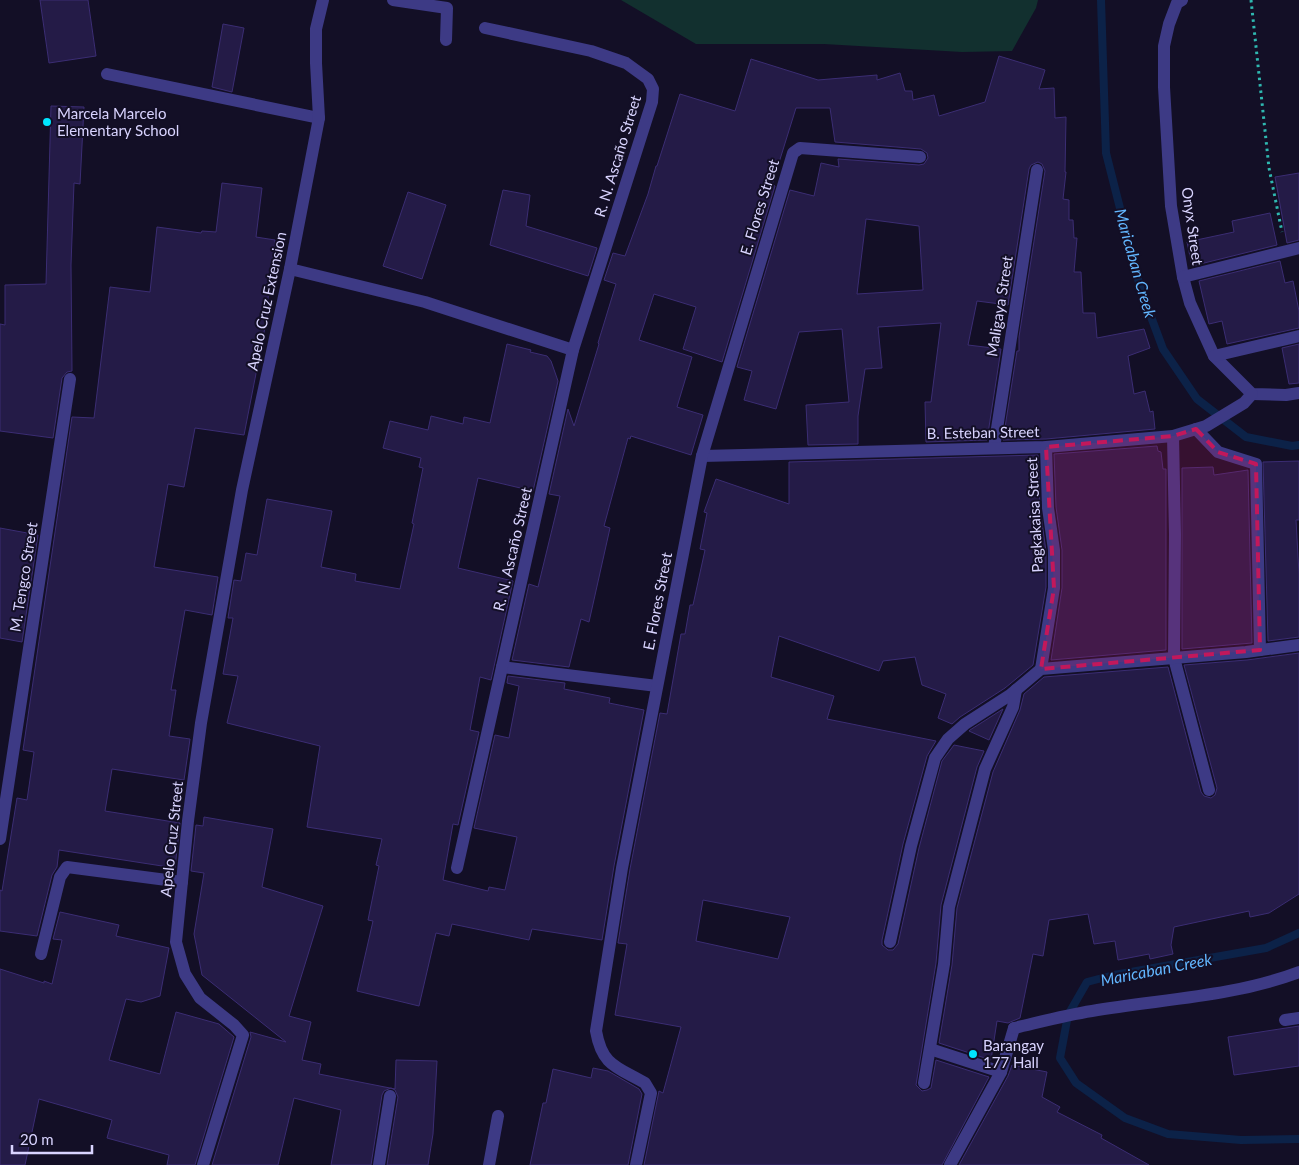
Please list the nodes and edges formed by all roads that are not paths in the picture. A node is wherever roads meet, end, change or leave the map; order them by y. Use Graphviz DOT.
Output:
graph roads {
  1 [pos="324,0"];
  2 [pos="393,0"];
  3 [pos="1182,0"];
  4 [pos="485,28"];
  5 [pos="446,40"];
  6 [pos="107,74"];
  7 [pos="320,118"];
  8 [pos="920,157"];
  9 [pos="1037,170"];
  10 [pos="1299,248"];
  11 [pos="290,269"];
  12 [pos="1183,277"];
  13 [pos="1299,336"];
  14 [pos="573,350"];
  15 [pos="1214,356"];
  16 [pos="70,379"];
  17 [pos="1299,392"];
  18 [pos="1248,398"];
  19 [pos="1201,428"];
  20 [pos="1173,436"];
  21 [pos="1046,447"];
  22 [pos="994,448"];
  23 [pos="702,456"];
  24 [pos="242,490"];
  25 [pos="1299,645"];
  26 [pos="1260,650"];
  27 [pos="1174,658"];
  28 [pos="502,667"];
  29 [pos="1041,669"];
  30 [pos="657,686"];
  31 [pos="1016,690"];
  32 [pos="1209,790"];
  33 [pos="0,839"];
  34 [pos="457,868"];
  35 [pos="182,882"];
  36 [pos="890,942"];
  37 [pos="41,954"];
  38 [pos="1299,972"];
  39 [pos="1299,1018"];
  40 [pos="1285,1020"];
  41 [pos="930,1049"];
  42 [pos="1001,1072"];
  43 [pos="924,1083"];
  44 [pos="390,1096"];
  45 [pos="498,1116"];
  46 [pos="203,1165"];
  47 [pos="379,1165"];
  48 [pos="489,1165"];
  49 [pos="636,1165"];
  50 [pos="950,1165"];
  1 -- 7 [label="street, Apelo Cruz Extension"];
  2 -- 5 [label="street"];
  3 -- 12 [label="street, Onyx Street"];
  4 -- 14 [label="street, R. N. Ascaño Street"];
  6 -- 7 [label="street"];
  7 -- 11 [label="street, Apelo Cruz Extension"];
  8 -- 23 [label="street, E. Flores Street"];
  9 -- 22 [label="street, Maligaya Street"];
  10 -- 12 [label="street"];
  11 -- 14 [label="street"];
  11 -- 24 [label="street, Apelo Cruz Extension"];
  12 -- 15 [label="street, Onyx Street"];
  13 -- 15 [label="street"];
  14 -- 28 [label="street, R. N. Ascaño Street"];
  15 -- 18 [label="street, Onyx Street"];
  16 -- 33 [label="street, M. Tengco Street"];
  17 -- 18 [label="street"];
  18 -- 19 [label="street, B. Esteban Street"];
  19 -- 20 [label="street, B. Esteban Street"];
  19 -- 26 [label="street"];
  20 -- 21 [label="street, B. Esteban Street"];
  20 -- 27 [label="street"];
  21 -- 22 [label="street, B. Esteban Street"];
  21 -- 29 [label="street, Pagkakaisa Street"];
  22 -- 23 [label="street, B. Esteban Street"];
  23 -- 30 [label="street, E. Flores Street"];
  24 -- 35 [label="street, Apelo Cruz Street"];
  25 -- 26 [label="street"];
  26 -- 27 [label="street"];
  27 -- 29 [label="street"];
  27 -- 32 [label="street"];
  28 -- 30 [label="street"];
  28 -- 34 [label="street, R. N. Ascaño Street"];
  29 -- 31 [label="street"];
  30 -- 49 [label="street, E. Flores Street"];
  31 -- 36 [label="street"];
  31 -- 41 [label="street"];
  35 -- 37 [label="street"];
  35 -- 46 [label="street, Apelo Cruz Street"];
  38 -- 42 [label="street"];
  39 -- 40 [label="street"];
  41 -- 42 [label="street"];
  41 -- 43 [label="street"];
  42 -- 50 [label="street"];
  44 -- 47 [label="street"];
  45 -- 48 [label="street"];
}
